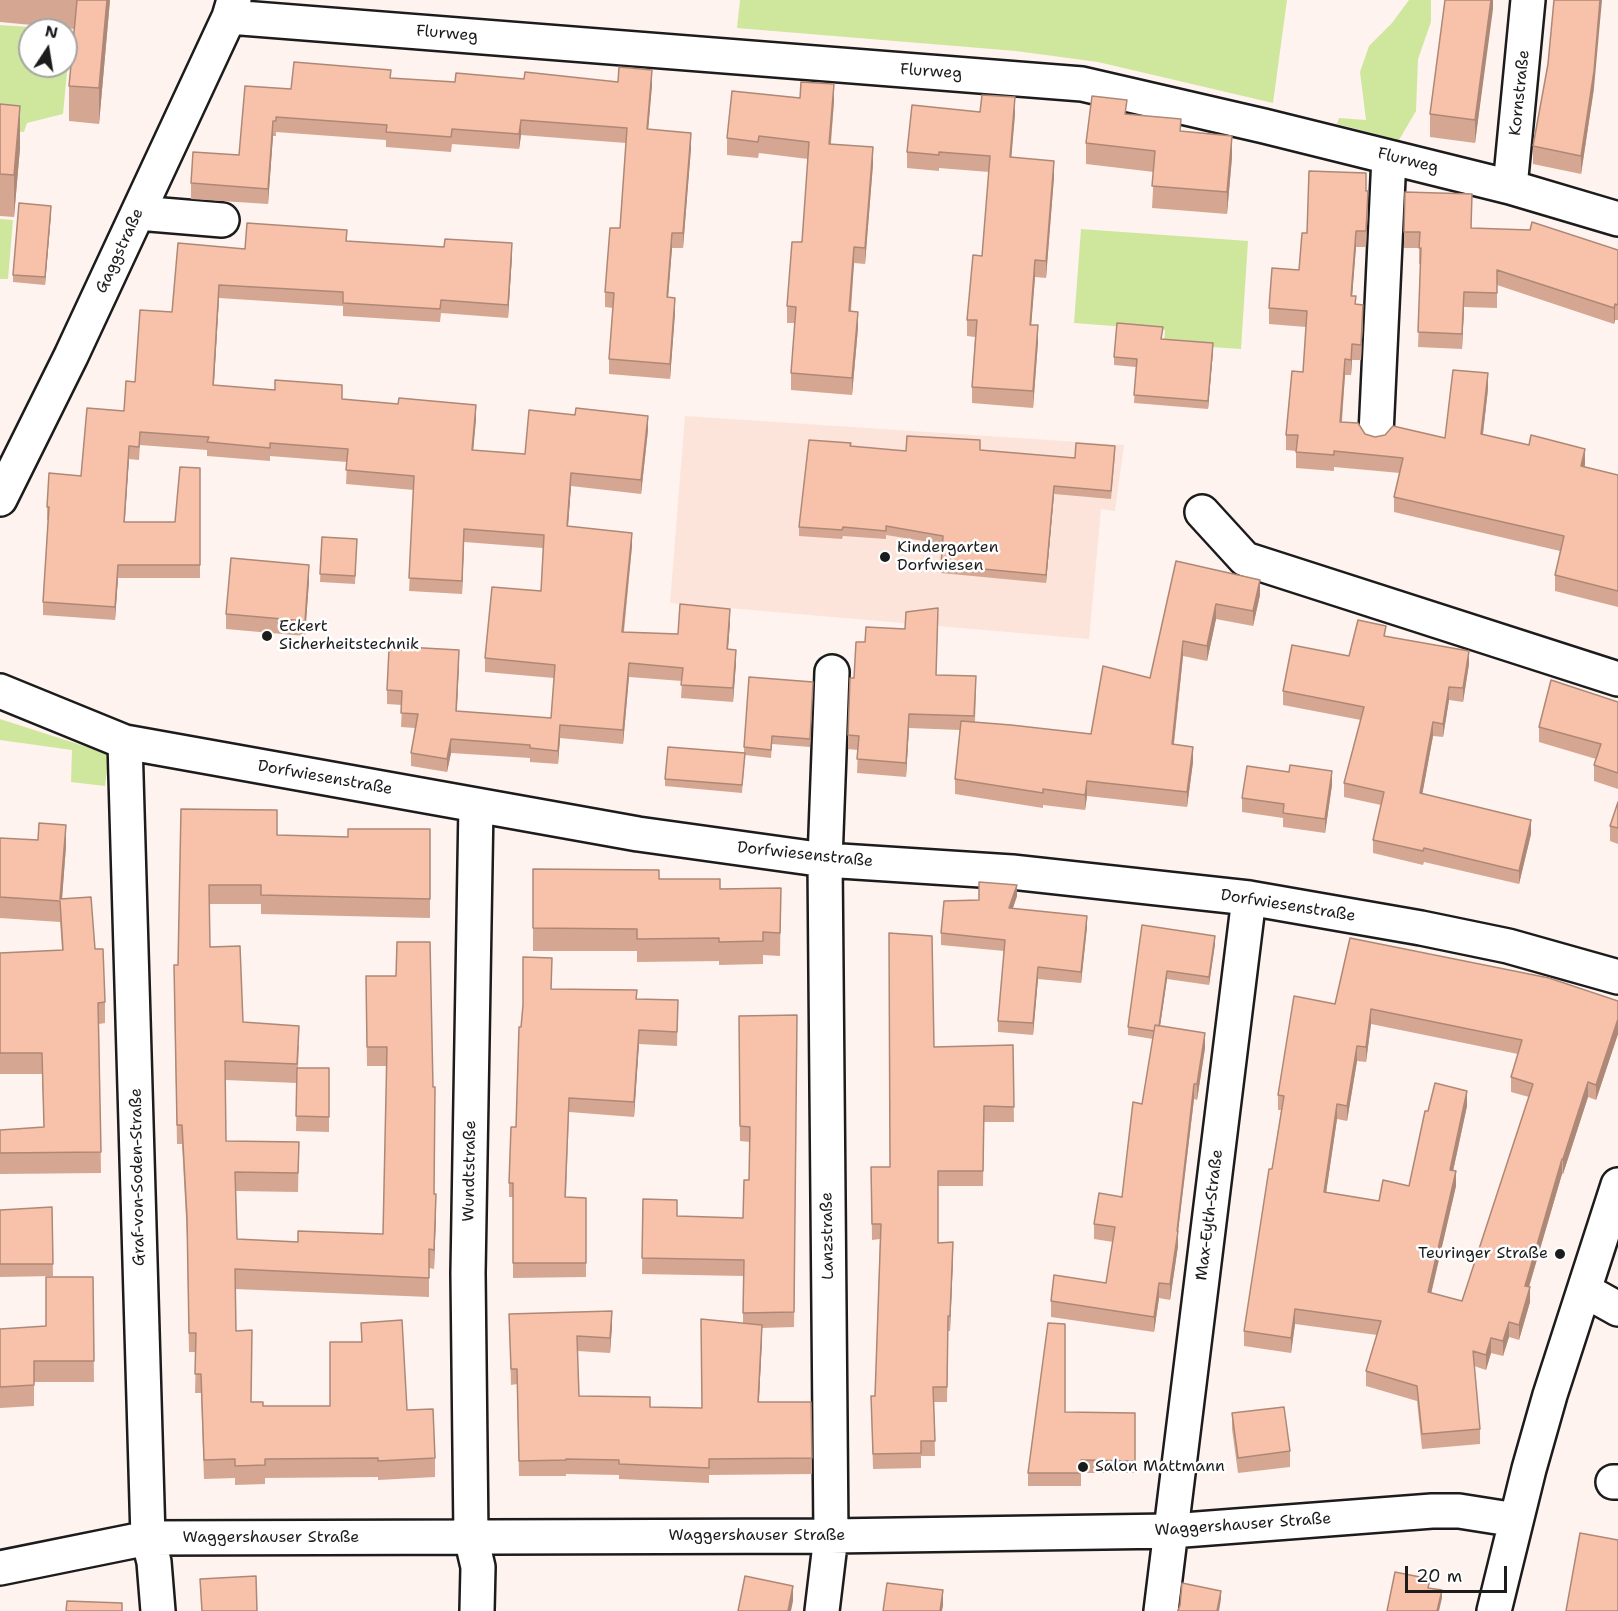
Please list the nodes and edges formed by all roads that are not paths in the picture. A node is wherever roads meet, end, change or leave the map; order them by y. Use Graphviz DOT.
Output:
graph roads {
  1 [pos="1528,0"];
  2 [pos="232,9"];
  3 [pos="1389,158"];
  4 [pos="1510,187"];
  5 [pos="138,213"];
  6 [pos="1618,219"];
  7 [pos="222,220"];
  8 [pos="1376,434"];
  9 [pos="0,499"];
  10 [pos="1202,512"];
  11 [pos="832,672"];
  12 [pos="1618,679"];
  13 [pos="0,691"];
  14 [pos="125,742"];
  15 [pos="476,805"];
  16 [pos="825,860"];
  17 [pos="1249,898"];
  18 [pos="1618,976"];
  19 [pos="1618,1185"];
  20 [pos="1584,1290"];
  21 [pos="1618,1309"];
  22 [pos="1516,1520"];
  23 [pos="1171,1531"];
  24 [pos="831,1536"];
  25 [pos="471,1537"];
  26 [pos="148,1538"];
  27 [pos="0,1568"];
  28 [pos="158,1611"];
  29 [pos="477,1611"];
  30 [pos="822,1611"];
  31 [pos="1161,1611"];
  32 [pos="1494,1611"];
  1 -- 4 [label="street, Kornstraße"];
  2 -- 3 [label="street, Flurweg"];
  2 -- 5 [label="street, Gaggstraße"];
  3 -- 4 [label="street, Flurweg"];
  3 -- 8 [label="street"];
  4 -- 6 [label="street, Flurweg"];
  5 -- 7 [label="street"];
  5 -- 9 [label="street, Gaggstraße"];
  10 -- 12 [label="street"];
  11 -- 16 [label="street, Lanzstraße"];
  13 -- 14 [label="street, Dorfwiesenstraße"];
  14 -- 15 [label="street, Dorfwiesenstraße"];
  14 -- 26 [label="street, Graf-von-Soden-Straße"];
  15 -- 16 [label="street, Dorfwiesenstraße"];
  15 -- 25 [label="street, Wundtstraße"];
  16 -- 17 [label="street, Dorfwiesenstraße"];
  16 -- 24 [label="street, Lanzstraße"];
  17 -- 18 [label="street, Dorfwiesenstraße"];
  17 -- 23 [label="street, Max-Eyth-Straße"];
  19 -- 20 [label="street"];
  20 -- 21 [label="street"];
  20 -- 22 [label="street"];
  22 -- 23 [label="street, Waggershauser Straße"];
  22 -- 32 [label="street"];
  23 -- 24 [label="street, Waggershauser Straße"];
  23 -- 31 [label="street, Max-Eyth-Straße"];
  24 -- 25 [label="street, Waggershauser Straße"];
  24 -- 30 [label="street, Lanzstraße"];
  25 -- 26 [label="street, Waggershauser Straße"];
  25 -- 29 [label="street, Wundtstraße"];
  26 -- 27 [label="street, Waggershauser Straße"];
  26 -- 28 [label="street, Graf-von-Soden-Straße"];
}
